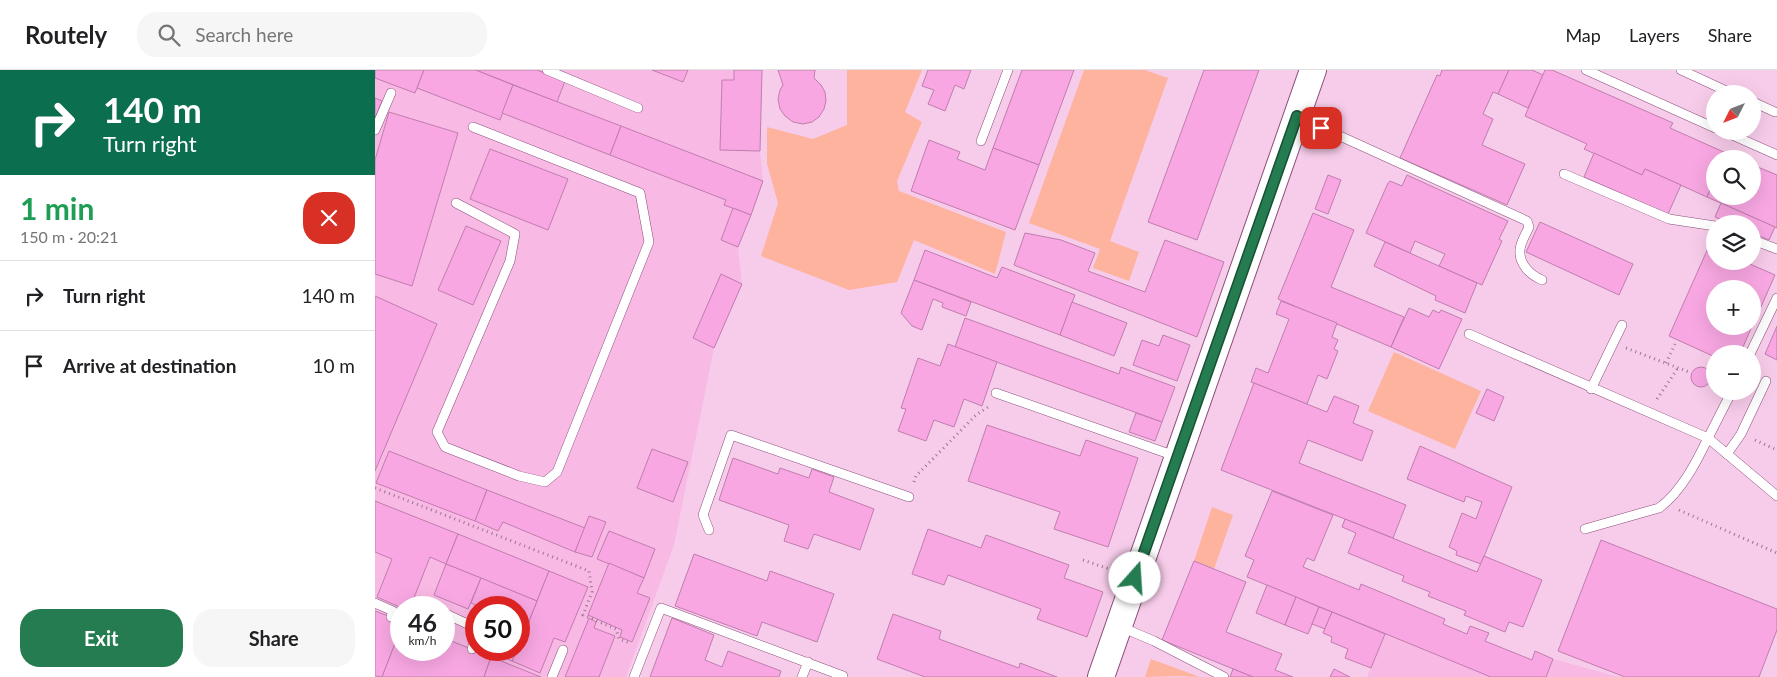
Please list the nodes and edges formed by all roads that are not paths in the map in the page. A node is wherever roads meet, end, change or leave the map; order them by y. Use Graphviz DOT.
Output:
graph roads {
  1 [pos="547,70"];
  2 [pos="1008,70"];
  3 [pos="1313,70"];
  4 [pos="1586,70"];
  5 [pos="1681,70"];
  6 [pos="1714,85"];
  7 [pos="391,92"];
  8 [pos="1761,106"];
  9 [pos="638,108"];
  10 [pos="1775,112"];
  11 [pos="1297,116"];
  12 [pos="1706,124"];
  13 [pos="473,126"];
  14 [pos="375,130"];
  15 [pos="1743,140"];
  16 [pos="981,141"];
  17 [pos="1777,155"];
  18 [pos="1564,174"];
  19 [pos="456,203"];
  20 [pos="1706,225"];
  21 [pos="1761,243"];
  22 [pos="1777,249"];
  23 [pos="1542,280"];
  24 [pos="1777,298"];
  25 [pos="1622,325"];
  26 [pos="1469,334"];
  27 [pos="1754,345"];
  28 [pos="1767,381"];
  29 [pos="1591,388"];
  30 [pos="995,393"];
  31 [pos="1727,400"];
  32 [pos="1708,438"];
  33 [pos="1727,454"];
  34 [pos="1178,456"];
  35 [pos="1777,496"];
  36 [pos="909,497"];
  37 [pos="1585,529"];
  38 [pos="709,530"];
  39 [pos="375,603"];
  40 [pos="390,610"];
  41 [pos="1119,626"];
  42 [pos="563,650"];
  43 [pos="808,662"];
  44 [pos="843,676"];
  45 [pos="552,677"];
  46 [pos="634,677"];
  47 [pos="802,677"];
  48 [pos="1101,677"];
  49 [pos="1224,677"];
  1 -- 9 [label="lane"];
  2 -- 16 [label="lane"];
  3 -- 11 [label="main road"];
  4 -- 12 [label="lane"];
  5 -- 6 [label="lane"];
  7 -- 14 [label="lane"];
  8 -- 10 [label="lane"];
  11 -- 23 [label="lane"];
  11 -- 34 [label="main road"];
  13 -- 19 [label="lane"];
  15 -- 17 [label="lane"];
  18 -- 20 [label="lane"];
  21 -- 22 [label="lane"];
  24 -- 27 [label="lane"];
  25 -- 29 [label="lane"];
  26 -- 29 [label="lane"];
  28 -- 33 [label="lane"];
  29 -- 32 [label="lane"];
  30 -- 34 [label="lane"];
  31 -- 32 [label="lane"];
  32 -- 33 [label="lane"];
  32 -- 37 [label="lane"];
  33 -- 35 [label="lane"];
  34 -- 41 [label="main road"];
  36 -- 38 [label="lane"];
  39 -- 40 [label="lane"];
  41 -- 48 [label="main road"];
  41 -- 49 [label="lane"];
  42 -- 45 [label="lane"];
  43 -- 44 [label="lane"];
  43 -- 46 [label="lane"];
  43 -- 47 [label="lane"];
}
